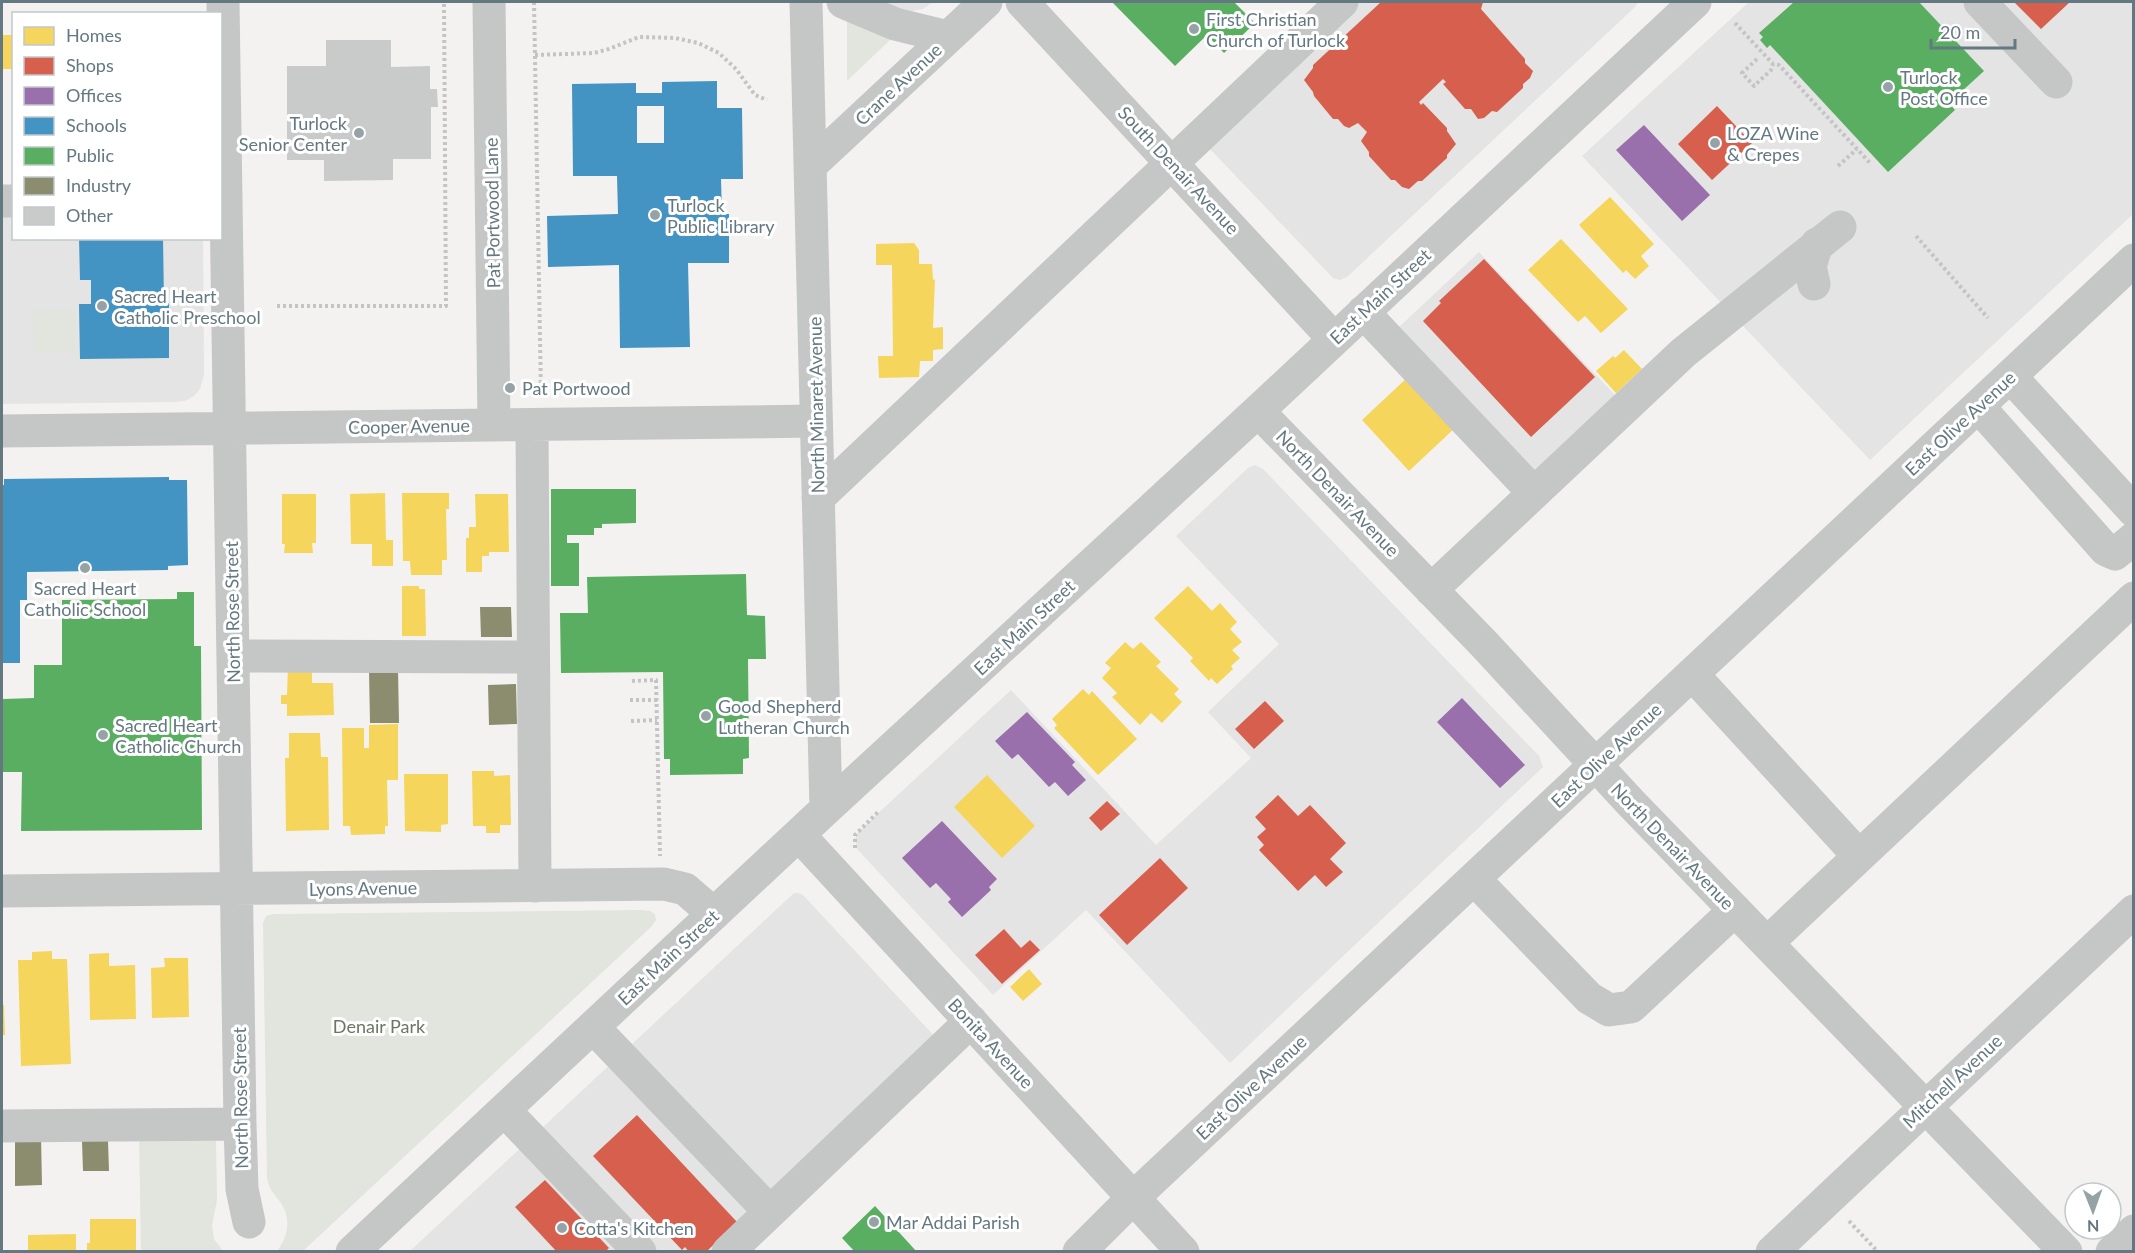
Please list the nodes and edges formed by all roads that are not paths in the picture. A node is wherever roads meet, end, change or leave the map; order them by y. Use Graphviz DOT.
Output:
graph roads {
  1 [pos="223,2"];
  2 [pos="489,2"];
  3 [pos="806,2"];
  4 [pos="843,2"];
  5 [pos="986,2"];
  6 [pos="1022,2"];
  7 [pos="1342,2"];
  8 [pos="1980,2"];
  9 [pos="1997,2"];
  10 [pos="1690,3"];
  11 [pos="948,37"];
  12 [pos="1172,162"];
  13 [pos="810,166"];
  14 [pos="223,200"];
  15 [pos="2133,260"];
  16 [pos="1814,284"];
  17 [pos="1363,312"];
  18 [pos="1334,339"];
  19 [pos="2010,376"];
  20 [pos="1978,406"];
  21 [pos="1258,411"];
  22 [pos="816,421"];
  23 [pos="532,425"];
  24 [pos="494,426"];
  25 [pos="230,429"];
  26 [pos="2,431"];
  27 [pos="1534,493"];
  28 [pos="818,498"];
  29 [pos="2133,511"];
  30 [pos="2133,538"];
  31 [pos="1431,590"];
  32 [pos="2133,598"];
  33 [pos="233,656"];
  34 [pos="533,657"];
  35 [pos="1692,674"];
  36 [pos="1596,765"];
  37 [pos="826,809"];
  38 [pos="799,835"];
  39 [pos="1859,856"];
  40 [pos="1474,879"];
  41 [pos="536,886"];
  42 [pos="237,889"];
  43 [pos="2,891"];
  44 [pos="1735,910"];
  45 [pos="2133,910"];
  46 [pos="714,914"];
  47 [pos="1767,943"];
  48 [pos="971,1022"];
  49 [pos="593,1027"];
  50 [pos="1925,1106"];
  51 [pos="504,1110"];
  52 [pos="240,1124"];
  53 [pos="2,1126"];
  54 [pos="1134,1197"];
  55 [pos="770,1212"];
  56 [pos="249,1222"];
  57 [pos="2133,1232"];
  58 [pos="352,1251"];
  59 [pos="640,1251"];
  60 [pos="728,1251"];
  61 [pos="1079,1251"];
  62 [pos="1183,1251"];
  63 [pos="1772,1251"];
  64 [pos="2067,1251"];
  65 [pos="2112,1251"];
  1 -- 14 [label="street, North Rose Street"];
  2 -- 24 [label="street, Pat Portwood Lane"];
  3 -- 13 [label="street, North Minaret Avenue"];
  4 -- 11 [label="street"];
  5 -- 11 [label="street, Crane Avenue"];
  6 -- 12 [label="street, South Denair Avenue"];
  7 -- 12 [label="street"];
  8 -- 9 [label="street"];
  10 -- 17 [label="street, East Main Street"];
  11 -- 13 [label="street, Crane Avenue"];
  12 -- 18 [label="street, South Denair Avenue"];
  12 -- 28 [label="street"];
  13 -- 22 [label="street, North Minaret Avenue"];
  14 -- 25 [label="street, North Rose Street"];
  15 -- 19 [label="street, East Olive Avenue"];
  16 -- 27 [label="street"];
  17 -- 18 [label="street, East Main Street"];
  17 -- 27 [label="street"];
  18 -- 21 [label="street, East Main Street"];
  19 -- 20 [label="street, East Olive Avenue"];
  19 -- 29 [label="street"];
  20 -- 30 [label="street"];
  20 -- 35 [label="street, East Olive Avenue"];
  21 -- 31 [label="street, North Denair Avenue"];
  21 -- 37 [label="street, East Main Street"];
  22 -- 23 [label="street, Cooper Avenue"];
  22 -- 28 [label="street, North Minaret Avenue"];
  23 -- 24 [label="street, Cooper Avenue"];
  23 -- 34 [label="street"];
  24 -- 25 [label="street, Cooper Avenue"];
  25 -- 26 [label="street, Cooper Avenue"];
  25 -- 33 [label="street, North Rose Street"];
  27 -- 31 [label="street"];
  28 -- 37 [label="street, North Minaret Avenue"];
  31 -- 36 [label="street, North Denair Avenue"];
  32 -- 39 [label="street"];
  33 -- 34 [label="street"];
  33 -- 42 [label="street, North Rose Street"];
  34 -- 41 [label="street"];
  35 -- 36 [label="street, East Olive Avenue"];
  35 -- 39 [label="street"];
  36 -- 40 [label="street, East Olive Avenue"];
  36 -- 44 [label="street, North Denair Avenue"];
  37 -- 38 [label="street, East Main Street"];
  38 -- 46 [label="street, East Main Street"];
  38 -- 48 [label="street, Bonita Avenue"];
  39 -- 47 [label="street"];
  40 -- 44 [label="street"];
  40 -- 54 [label="street, East Olive Avenue"];
  41 -- 42 [label="street, Lyons Avenue"];
  41 -- 46 [label="street, Lyons Avenue"];
  42 -- 43 [label="street, Lyons Avenue"];
  42 -- 52 [label="street, North Rose Street"];
  44 -- 47 [label="street, North Denair Avenue"];
  45 -- 50 [label="street, Mitchell Avenue"];
  46 -- 49 [label="street, East Main Street"];
  47 -- 50 [label="street, North Denair Avenue"];
  48 -- 54 [label="street, Bonita Avenue"];
  48 -- 55 [label="street"];
  49 -- 51 [label="street, East Main Street"];
  49 -- 55 [label="street"];
  50 -- 63 [label="street, Mitchell Avenue"];
  50 -- 64 [label="street, North Denair Avenue"];
  51 -- 58 [label="street, East Main Street"];
  51 -- 59 [label="street"];
  52 -- 53 [label="street"];
  52 -- 56 [label="street, North Rose Street"];
  54 -- 61 [label="street, East Olive Avenue"];
  54 -- 62 [label="street, Bonita Avenue"];
  55 -- 60 [label="street"];
  57 -- 65 [label="street"];
}
